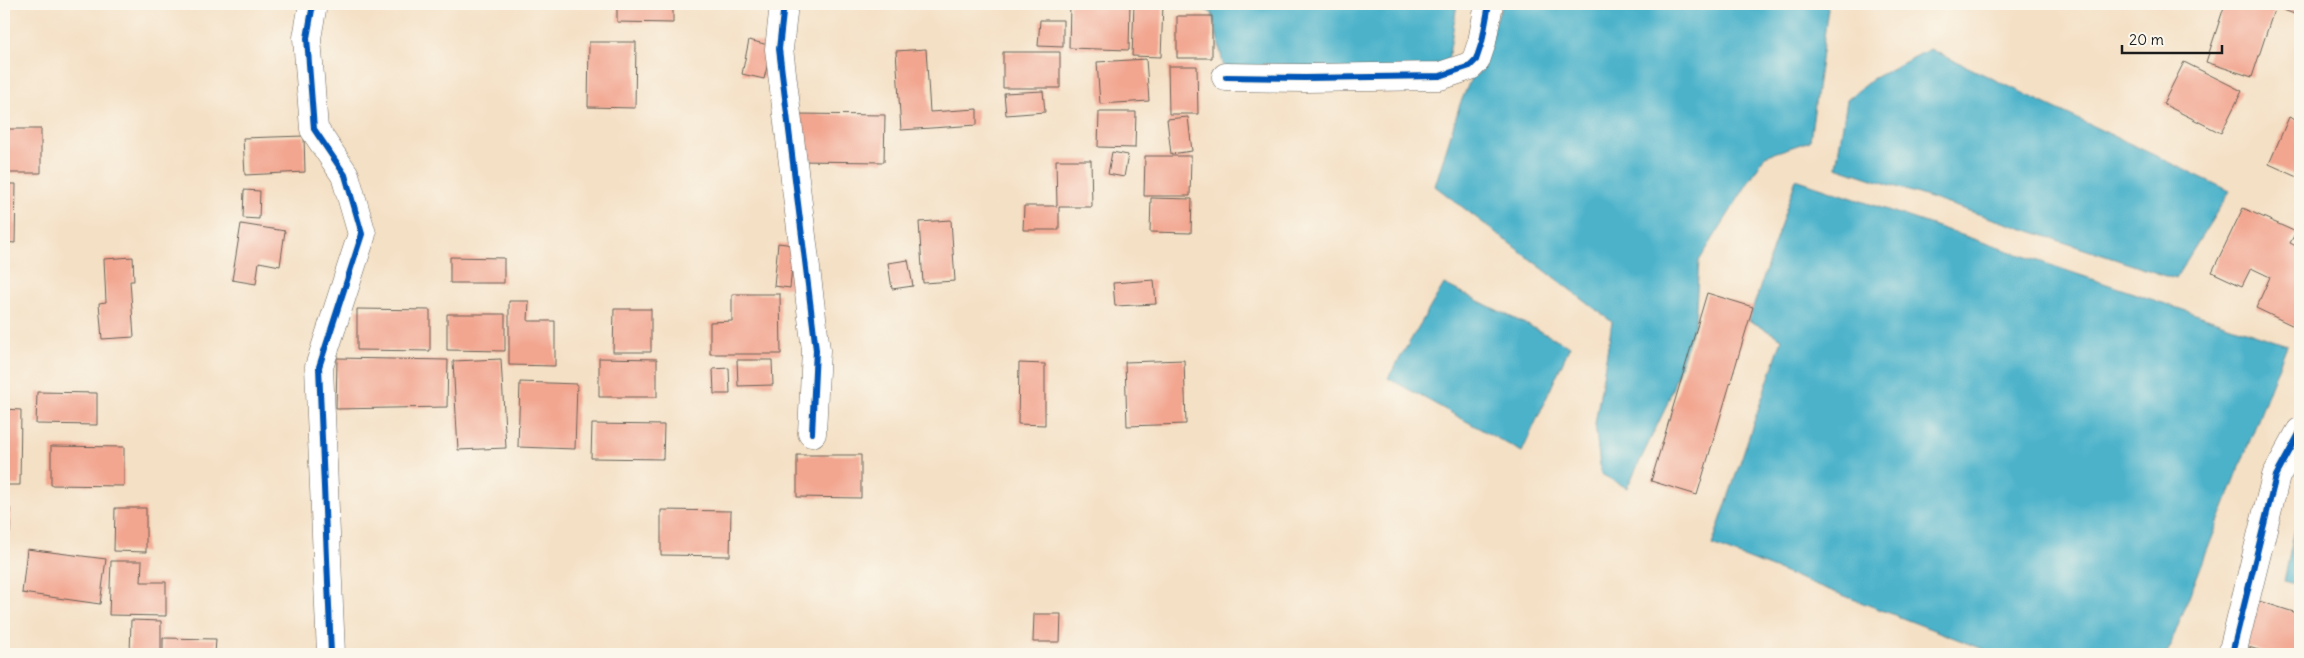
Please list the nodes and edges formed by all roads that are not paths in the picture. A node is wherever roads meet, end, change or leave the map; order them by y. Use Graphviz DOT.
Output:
graph roads {
  1 [pos="312,4"];
  2 [pos="784,4"];
  3 [pos="1489,4"];
  4 [pos="1226,77"];
  5 [pos="2300,432"];
  6 [pos="812,434"];
  7 [pos="331,654"];
  8 [pos="2232,654"];
  1 -- 7 [label="street"];
  2 -- 6 [label="street"];
  3 -- 4 [label="street"];
  5 -- 8 [label="street"];
}
